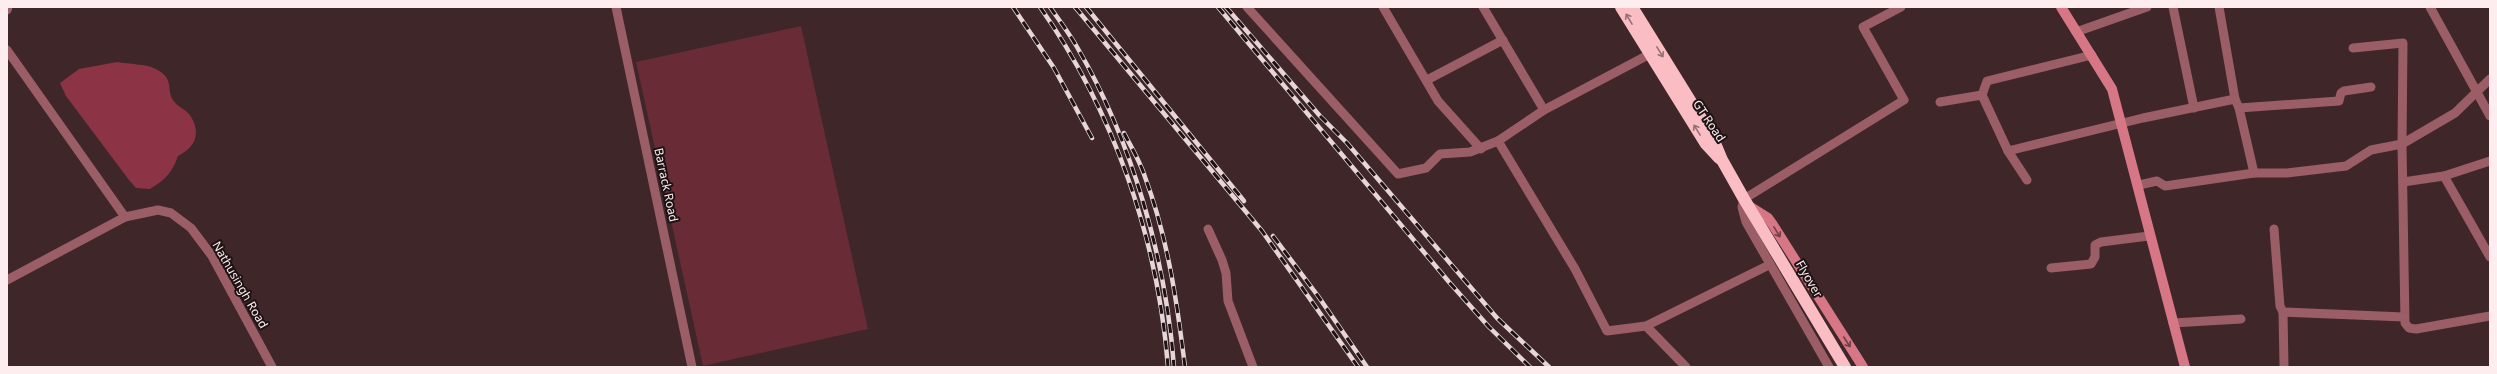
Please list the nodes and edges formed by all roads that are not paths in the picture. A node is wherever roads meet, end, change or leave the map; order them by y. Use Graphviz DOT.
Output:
graph roads {
  1 [pos="8,7"];
  2 [pos="616,7"];
  3 [pos="1247,7"];
  4 [pos="1383,7"];
  5 [pos="1483,7"];
  6 [pos="1621,7"];
  7 [pos="1632,7"];
  8 [pos="1901,7"];
  9 [pos="2062,7"];
  10 [pos="2147,7"];
  11 [pos="2173,7"];
  12 [pos="2219,7"];
  13 [pos="2430,7"];
  14 [pos="7,10"];
  15 [pos="2132,10"];
  16 [pos="2076,32"];
  17 [pos="1503,40"];
  18 [pos="2352,48"];
  19 [pos="7,50"];
  20 [pos="1650,54"];
  21 [pos="2092,55"];
  22 [pos="2490,79"];
  23 [pos="1427,80"];
  24 [pos="2371,87"];
  25 [pos="2475,92"];
  26 [pos="1982,95"];
  27 [pos="1940,102"];
  28 [pos="2237,104"];
  29 [pos="2194,108"];
  30 [pos="1544,110"];
  31 [pos="2490,116"];
  32 [pos="2120,124"];
  33 [pos="1498,141"];
  34 [pos="2402,144"];
  35 [pos="1480,149"];
  36 [pos="2008,151"];
  37 [pos="1722,160"];
  38 [pos="2490,162"];
  39 [pos="2254,173"];
  40 [pos="2444,176"];
  41 [pos="2027,180"];
  42 [pos="2403,182"];
  43 [pos="2139,184"];
  44 [pos="1746,202"];
  45 [pos="125,217"];
  46 [pos="1208,229"];
  47 [pos="2274,229"];
  48 [pos="2149,236"];
  49 [pos="2490,257"];
  50 [pos="1769,265"];
  51 [pos="2051,268"];
  52 [pos="7,280"];
  53 [pos="2283,312"];
  54 [pos="2490,316"];
  55 [pos="2404,317"];
  56 [pos="2241,319"];
  57 [pos="2173,323"];
  58 [pos="1646,326"];
  59 [pos="272,367"];
  60 [pos="692,367"];
  61 [pos="1253,367"];
  62 [pos="1686,367"];
  63 [pos="1829,367"];
  64 [pos="1845,367"];
  65 [pos="1863,367"];
  66 [pos="2185,367"];
  67 [pos="2284,367"];
  1 -- 14 [label="street"];
  2 -- 60 [label="street, Barrack Road"];
  3 -- 35 [label="street"];
  4 -- 23 [label="street"];
  5 -- 17 [label="street"];
  20 -- 6 [label="highway, GT Road, one-way"];
  7 -- 37 [label="highway, GT Road, one-way"];
  8 -- 44 [label="street"];
  9 -- 16 [label="street"];
  10 -- 15 [label="street"];
  11 -- 29 [label="street"];
  12 -- 28 [label="street"];
  13 -- 25 [label="street"];
  15 -- 16 [label="street"];
  16 -- 21 [label="street"];
  17 -- 23 [label="street"];
  17 -- 30 [label="street"];
  18 -- 34 [label="street"];
  19 -- 45 [label="street"];
  20 -- 30 [label="street"];
  37 -- 20 [label="highway, GT Road, one-way"];
  21 -- 26 [label="street"];
  21 -- 32 [label="street"];
  22 -- 25 [label="street"];
  23 -- 35 [label="street"];
  24 -- 28 [label="street"];
  25 -- 31 [label="street"];
  25 -- 34 [label="street"];
  26 -- 27 [label="street"];
  26 -- 36 [label="street"];
  28 -- 29 [label="street"];
  28 -- 39 [label="street"];
  29 -- 32 [label="street"];
  30 -- 33 [label="street"];
  32 -- 36 [label="street"];
  32 -- 43 [label="street"];
  33 -- 35 [label="street"];
  33 -- 58 [label="street"];
  34 -- 39 [label="street"];
  34 -- 42 [label="street"];
  36 -- 41 [label="street"];
  37 -- 44 [label="highway, Flyover"];
  38 -- 40 [label="street"];
  39 -- 43 [label="street"];
  40 -- 42 [label="street"];
  40 -- 49 [label="street"];
  42 -- 55 [label="street"];
  43 -- 48 [label="street"];
  44 -- 50 [label="street"];
  44 -- 64 [label="highway, Flyover"];
  44 -- 65 [label="street, one-way"];
  45 -- 52 [label="street, Nathusingh Road"];
  45 -- 59 [label="street, Nathusingh Road"];
  46 -- 61 [label="street"];
  47 -- 53 [label="street"];
  48 -- 51 [label="street"];
  48 -- 57 [label="street"];
  50 -- 58 [label="street"];
  50 -- 63 [label="street"];
  53 -- 55 [label="street"];
  53 -- 67 [label="street"];
  54 -- 55 [label="street"];
  56 -- 57 [label="street"];
  57 -- 66 [label="street"];
  58 -- 62 [label="street"];
}
